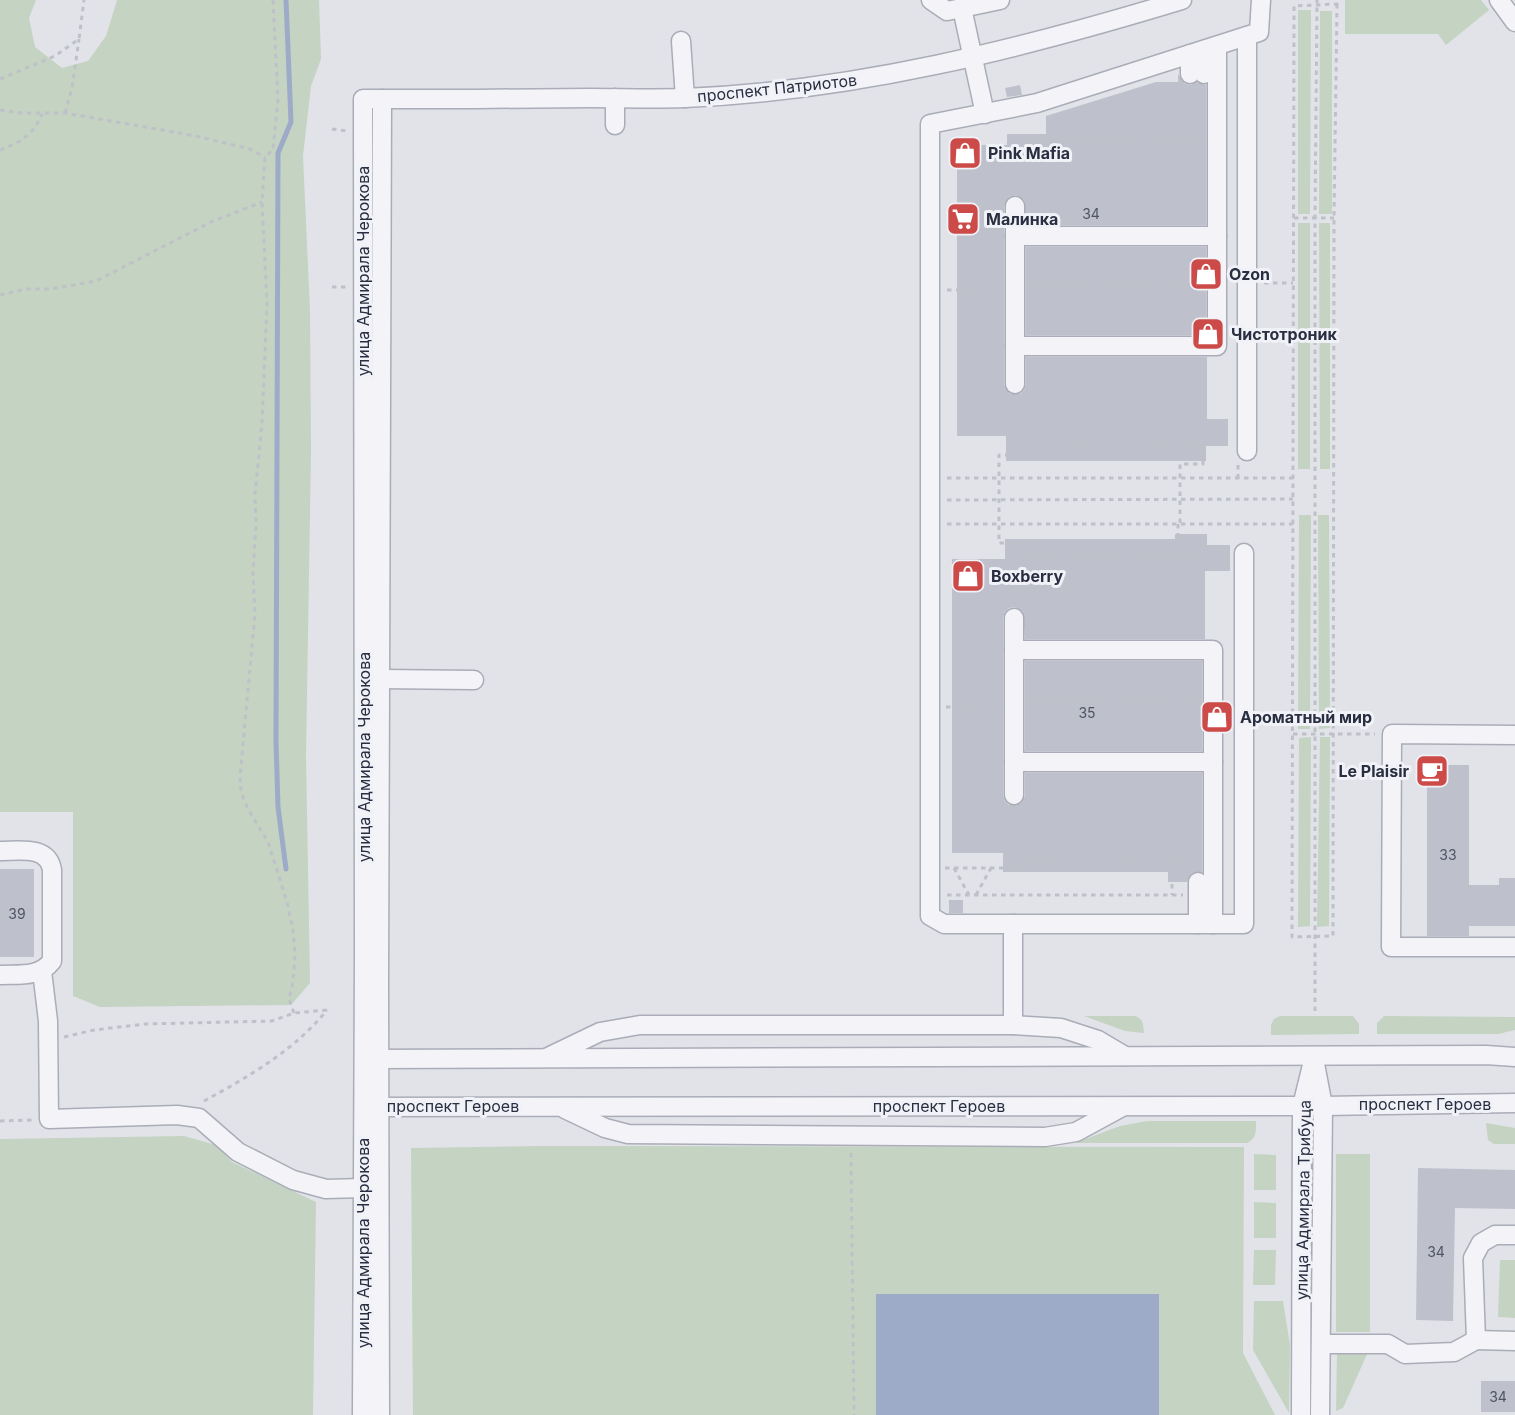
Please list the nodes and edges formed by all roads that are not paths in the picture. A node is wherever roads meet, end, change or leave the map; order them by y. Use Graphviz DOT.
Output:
graph roads {
  1 [pos="931,0"];
  2 [pos="1000,0"];
  3 [pos="1182,0"];
  4 [pos="1261,0"];
  5 [pos="1499,0"];
  6 [pos="962,8"];
  7 [pos="1515,22"];
  8 [pos="1247,36"];
  9 [pos="681,41"];
  10 [pos="1204,50"];
  11 [pos="972,58"];
  12 [pos="1189,76"];
  13 [pos="615,98"];
  14 [pos="685,98"];
  15 [pos="363,99"];
  16 [pos="382,99"];
  17 [pos="985,114"];
  18 [pos="615,125"];
  19 [pos="1015,206"];
  20 [pos="1015,236"];
  21 [pos="1217,236"];
  22 [pos="1015,346"];
  23 [pos="1015,384"];
  24 [pos="1247,451"];
  25 [pos="1244,553"];
  26 [pos="1014,618"];
  27 [pos="1014,650"];
  28 [pos="381,679"];
  29 [pos="474,680"];
  30 [pos="1515,735"];
  31 [pos="1014,762"];
  32 [pos="1213,762"];
  33 [pos="1014,795"];
  34 [pos="0,851"];
  35 [pos="1186,888"];
  36 [pos="1013,924"];
  37 [pos="1200,924"];
  38 [pos="1515,948"];
  39 [pos="42,971"];
  40 [pos="0,975"];
  41 [pos="1013,1025"];
  42 [pos="1515,1045"];
  43 [pos="1486,1055"];
  44 [pos="1127,1057"];
  45 [pos="1314,1057"];
  46 [pos="1515,1057"];
  47 [pos="371,1059"];
  48 [pos="543,1059"];
  49 [pos="1515,1103"];
  50 [pos="1482,1104"];
  51 [pos="1126,1105"];
  52 [pos="1302,1106"];
  53 [pos="1323,1106"];
  54 [pos="371,1107"];
  55 [pos="560,1107"];
  56 [pos="1515,1116"];
  57 [pos="363,1188"];
  58 [pos="1515,1235"];
  59 [pos="1476,1340"];
  60 [pos="1515,1341"];
  61 [pos="1321,1344"];
  62 [pos="362,1415"];
  63 [pos="380,1415"];
  64 [pos="1301,1415"];
  65 [pos="1320,1415"];
  1 -- 6 [label="street"];
  2 -- 6 [label="street"];
  3 -- 11 [label="street, проспект Патриотов"];
  4 -- 8 [label="street"];
  5 -- 7 [label="street"];
  6 -- 11 [label="street"];
  8 -- 10 [label="street"];
  8 -- 24 [label="street"];
  9 -- 14 [label="street"];
  10 -- 12 [label="street"];
  10 -- 17 [label="street"];
  10 -- 21 [label="street"];
  11 -- 14 [label="street, проспект Патриотов"];
  11 -- 17 [label="street"];
  13 -- 14 [label="street, проспект Патриотов"];
  13 -- 16 [label="street, проспект Патриотов"];
  13 -- 18 [label="street"];
  15 -- 16 [label="street, проспект Патриотов"];
  15 -- 47 [label="street, улица Адмирала Черокова"];
  16 -- 28 [label="street, улица Адмирала Черокова"];
  17 -- 36 [label="street"];
  19 -- 20 [label="street"];
  20 -- 21 [label="street"];
  20 -- 22 [label="street"];
  21 -- 22 [label="street"];
  22 -- 23 [label="street"];
  25 -- 37 [label="street"];
  26 -- 27 [label="street"];
  27 -- 31 [label="street"];
  27 -- 32 [label="street"];
  28 -- 29 [label="street"];
  28 -- 47 [label="street, улица Адмирала Черокова"];
  30 -- 38 [label="street"];
  31 -- 32 [label="street"];
  31 -- 33 [label="street"];
  32 -- 37 [label="street"];
  34 -- 39 [label="street"];
  35 -- 37 [label="street"];
  36 -- 37 [label="street"];
  36 -- 41 [label="street"];
  39 -- 40 [label="street"];
  39 -- 57 [label="street"];
  41 -- 44 [label="street"];
  41 -- 48 [label="street"];
  42 -- 43 [label="street"];
  43 -- 45 [label="street"];
  43 -- 46 [label="street"];
  44 -- 45 [label="street"];
  44 -- 48 [label="street"];
  45 -- 52 [label="street, улица Адмирала Трибуца"];
  45 -- 53 [label="street, улица Адмирала Трибуца"];
  47 -- 48 [label="street"];
  47 -- 54 [label="street, улица Адмирала Черокова"];
  49 -- 50 [label="street, проспект Героев"];
  50 -- 53 [label="street, проспект Героев"];
  50 -- 56 [label="street"];
  51 -- 52 [label="street, проспект Героев"];
  51 -- 55 [label="street, проспект Героев"];
  51 -- 55 [label="street"];
  52 -- 53 [label="street, проспект Героев"];
  52 -- 64 [label="street, улица Адмирала Трибуца"];
  53 -- 61 [label="street, улица Адмирала Трибуца"];
  54 -- 55 [label="street, проспект Героев"];
  54 -- 57 [label="street, улица Адмирала Черокова"];
  54 -- 63 [label="street, улица Адмирала Черокова"];
  57 -- 62 [label="street, улица Адмирала Черокова"];
  58 -- 59 [label="street"];
  59 -- 60 [label="street"];
  59 -- 61 [label="street"];
  61 -- 65 [label="street, улица Адмирала Трибуца"];
}
